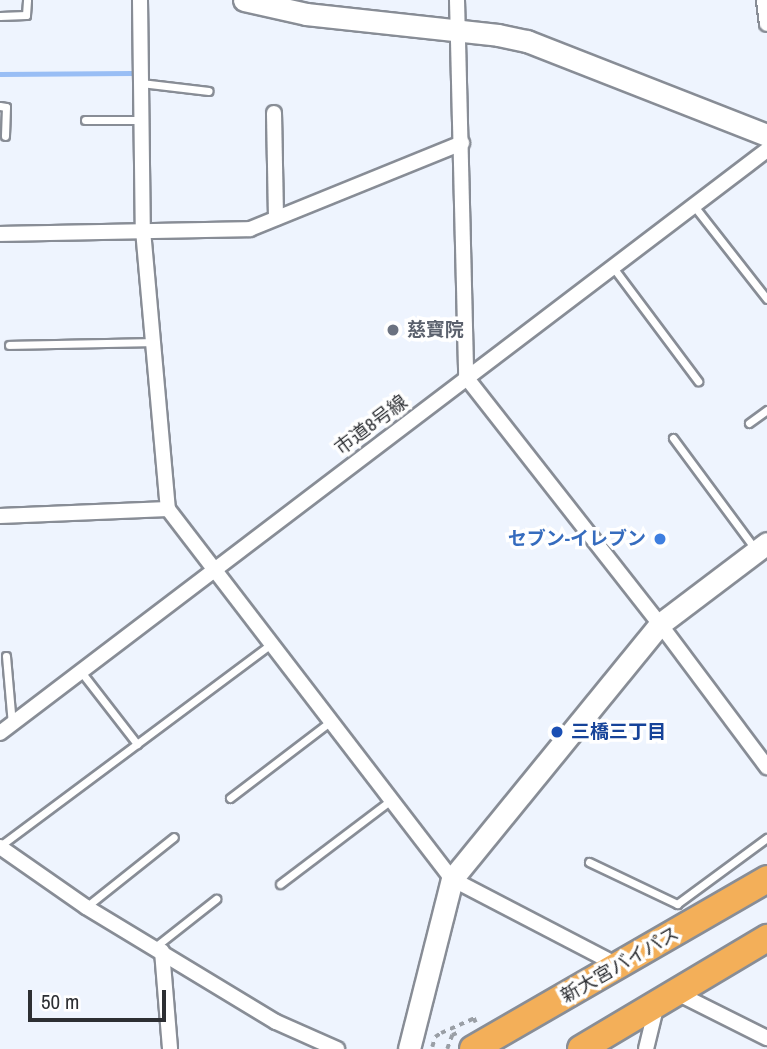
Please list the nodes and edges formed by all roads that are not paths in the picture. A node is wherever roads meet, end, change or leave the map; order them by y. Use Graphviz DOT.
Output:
graph roads {
  1 [pos="27,0"];
  2 [pos="140,0"];
  3 [pos="244,0"];
  4 [pos="457,0"];
  5 [pos="764,0"];
  6 [pos="0,16"];
  7 [pos="767,24"];
  8 [pos="457,31"];
  9 [pos="141,83"];
  10 [pos="209,91"];
  11 [pos="0,106"];
  12 [pos="274,113"];
  13 [pos="142,120"];
  14 [pos="85,121"];
  15 [pos="767,135"];
  16 [pos="5,136"];
  17 [pos="462,143"];
  18 [pos="767,149"];
  19 [pos="693,205"];
  20 [pos="276,218"];
  21 [pos="143,230"];
  22 [pos="0,234"];
  23 [pos="612,266"];
  24 [pos="767,299"];
  25 [pos="153,342"];
  26 [pos="9,345"];
  27 [pos="466,377"];
  28 [pos="698,380"];
  29 [pos="767,410"];
  30 [pos="749,423"];
  31 [pos="673,438"];
  32 [pos="168,509"];
  33 [pos="0,516"];
  34 [pos="762,547"];
  35 [pos="213,569"];
  36 [pos="660,624"];
  37 [pos="272,643"];
  38 [pos="6,656"];
  39 [pos="82,673"];
  40 [pos="331,721"];
  41 [pos="6,729"];
  42 [pos="137,744"];
  43 [pos="767,767"];
  44 [pos="230,798"];
  45 [pos="391,800"];
  46 [pos="174,837"];
  47 [pos="767,838"];
  48 [pos="0,847"];
  49 [pos="589,862"];
  50 [pos="452,879"];
  51 [pos="767,879"];
  52 [pos="280,884"];
  53 [pos="216,899"];
  54 [pos="86,907"];
  55 [pos="767,938"];
  56 [pos="159,949"];
  57 [pos="619,966"];
  58 [pos="666,998"];
  59 [pos="767,1038"];
  60 [pos="170,1049"];
  61 [pos="337,1049"];
  62 [pos="409,1049"];
  63 [pos="473,1049"];
  64 [pos="581,1049"];
  65 [pos="646,1049"];
  1 -- 6 [label="lane"];
  2 -- 9 [label="street"];
  3 -- 8 [label="street"];
  4 -- 8 [label="street"];
  5 -- 7 [label="street"];
  8 -- 15 [label="street"];
  8 -- 17 [label="street"];
  9 -- 10 [label="lane"];
  9 -- 13 [label="street"];
  11 -- 16 [label="lane"];
  12 -- 20 [label="street"];
  13 -- 14 [label="lane"];
  13 -- 21 [label="street"];
  17 -- 20 [label="street"];
  17 -- 27 [label="street"];
  18 -- 19 [label="street, 市道8号線"];
  19 -- 23 [label="street, 市道8号線"];
  19 -- 24 [label="lane"];
  20 -- 21 [label="street"];
  21 -- 22 [label="street"];
  21 -- 25 [label="street"];
  23 -- 27 [label="street, 市道8号線"];
  23 -- 28 [label="lane"];
  25 -- 26 [label="lane"];
  25 -- 32 [label="street"];
  27 -- 35 [label="street, 市道8号線"];
  27 -- 36 [label="street"];
  29 -- 30 [label="lane"];
  31 -- 34 [label="lane"];
  32 -- 33 [label="street"];
  32 -- 35 [label="street"];
  34 -- 36 [label="street"];
  35 -- 37 [label="street"];
  35 -- 39 [label="street, 市道8号線"];
  36 -- 43 [label="street"];
  36 -- 50 [label="street"];
  37 -- 40 [label="street"];
  37 -- 42 [label="lane"];
  38 -- 41 [label="lane"];
  39 -- 41 [label="street, 市道8号線"];
  39 -- 42 [label="lane"];
  40 -- 44 [label="lane"];
  40 -- 45 [label="street"];
  42 -- 48 [label="lane"];
  45 -- 50 [label="street"];
  45 -- 52 [label="lane"];
  46 -- 54 [label="lane"];
  47 -- 49 [label="lane"];
  48 -- 54 [label="street"];
  50 -- 57 [label="street"];
  50 -- 62 [label="street"];
  51 -- 57 [label="highway, 新大宮バイパス"];
  53 -- 56 [label="lane"];
  54 -- 56 [label="street"];
  55 -- 58 [label="highway"];
  56 -- 60 [label="street"];
  56 -- 61 [label="street"];
  57 -- 63 [label="highway, 新大宮バイパス"];
  58 -- 59 [label="street"];
  58 -- 64 [label="highway"];
  58 -- 65 [label="street"];
}
